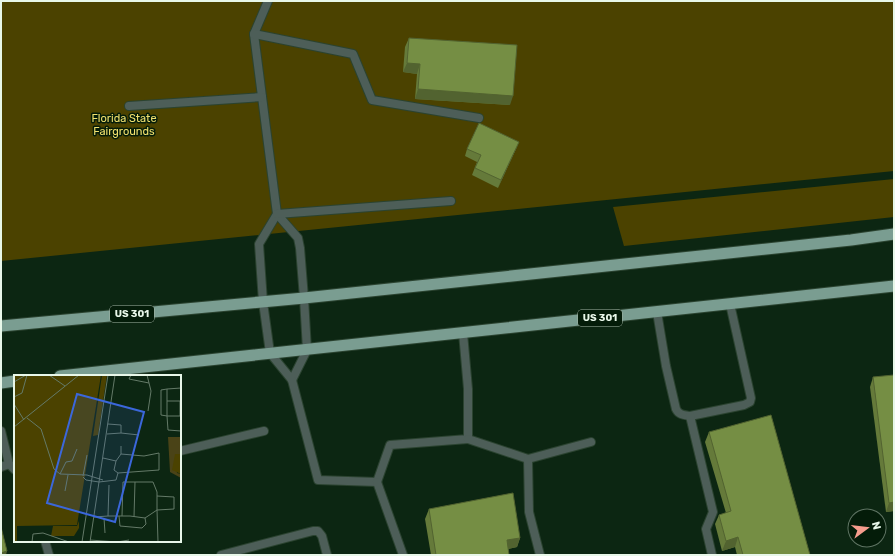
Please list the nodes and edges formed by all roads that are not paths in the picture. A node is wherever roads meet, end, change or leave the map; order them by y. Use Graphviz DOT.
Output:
graph roads {
  1 [pos="268,1"];
  2 [pos="254,34"];
  3 [pos="262,97"];
  4 [pos="129,106"];
  5 [pos="479,118"];
  6 [pos="450,200"];
  7 [pos="277,214"];
  8 [pos="894,234"];
  9 [pos="894,286"];
  10 [pos="304,298"];
  11 [pos="263,302"];
  12 [pos="730,304"];
  13 [pos="657,312"];
  14 [pos="1,326"];
  15 [pos="463,333"];
  16 [pos="306,350"];
  17 [pos="270,353"];
  18 [pos="69,375"];
  19 [pos="292,380"];
  20 [pos="14,381"];
  21 [pos="1,382"];
  22 [pos="690,416"];
  23 [pos="1,431"];
  24 [pos="264,431"];
  25 [pos="468,439"];
  26 [pos="591,442"];
  27 [pos="181,451"];
  28 [pos="528,459"];
  29 [pos="8,467"];
  30 [pos="377,482"];
  31 [pos="45,542"];
  32 [pos="49,555"];
  33 [pos="221,555"];
  34 [pos="327,555"];
  35 [pos="403,555"];
  36 [pos="540,555"];
  37 [pos="712,555"];
  1 -- 2 [label="lane"];
  2 -- 3 [label="lane"];
  2 -- 5 [label="lane"];
  3 -- 4 [label="lane"];
  3 -- 7 [label="lane"];
  6 -- 7 [label="lane"];
  7 -- 10 [label="lane"];
  7 -- 11 [label="lane"];
  8 -- 10 [label="main road, US 301"];
  9 -- 12 [label="main road, US 301"];
  10 -- 11 [label="main road, US 301"];
  10 -- 16 [label="lane"];
  11 -- 14 [label="main road, US 301"];
  11 -- 17 [label="lane"];
  12 -- 13 [label="main road, US 301"];
  12 -- 22 [label="lane"];
  13 -- 15 [label="main road, US 301"];
  13 -- 22 [label="lane"];
  15 -- 16 [label="main road, US 301"];
  15 -- 25 [label="lane"];
  16 -- 17 [label="main road, US 301"];
  16 -- 19 [label="lane"];
  17 -- 18 [label="main road, US 301"];
  17 -- 19 [label="lane"];
  19 -- 30 [label="lane"];
  20 -- 21 [label="main road"];
  22 -- 37 [label="lane"];
  23 -- 29 [label="lane"];
  24 -- 27 [label="lane"];
  25 -- 28 [label="lane"];
  25 -- 30 [label="lane"];
  26 -- 28 [label="lane"];
  28 -- 36 [label="lane"];
  30 -- 35 [label="lane"];
  31 -- 32 [label="lane"];
  33 -- 34 [label="lane"];
}
